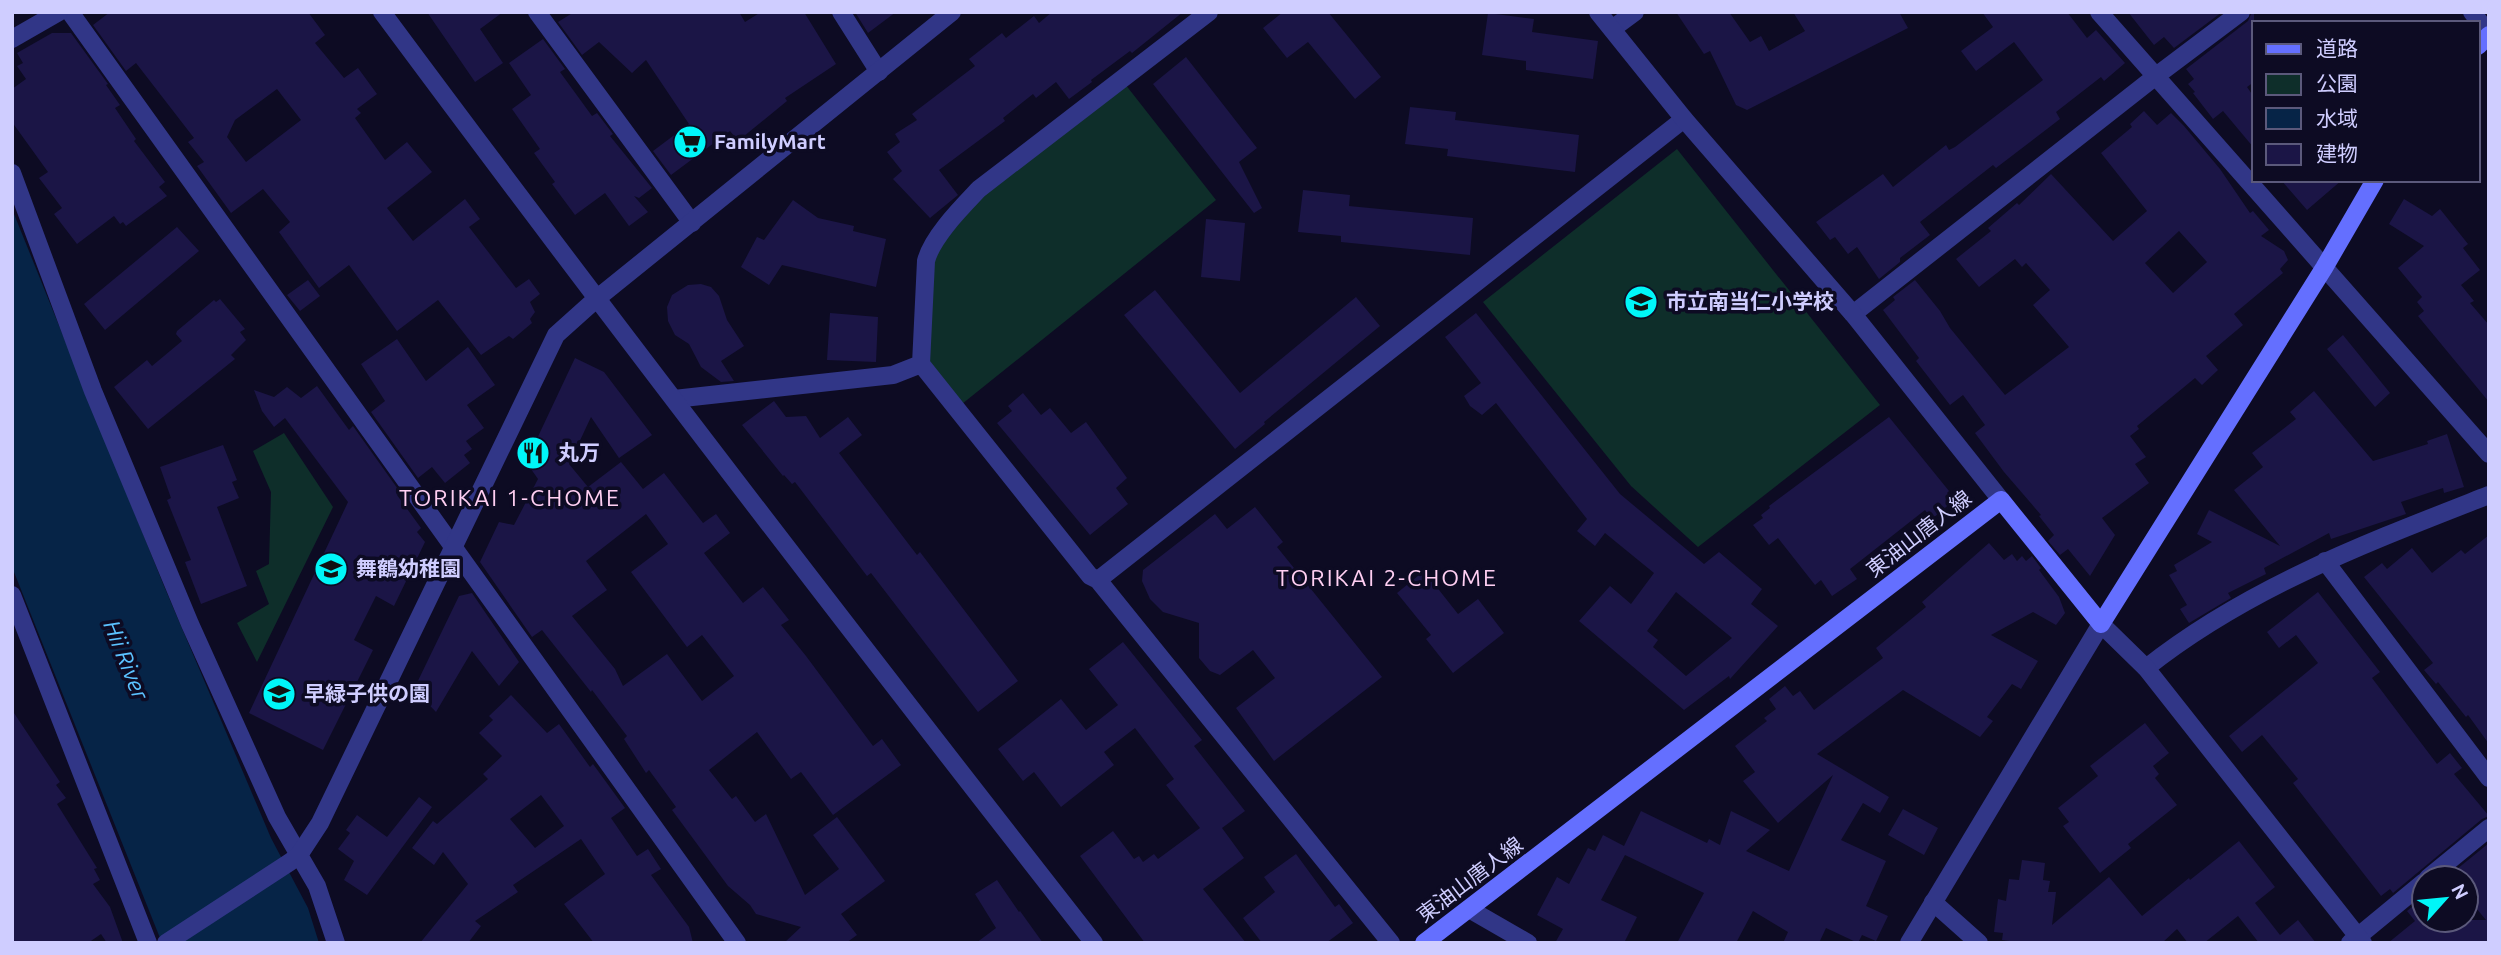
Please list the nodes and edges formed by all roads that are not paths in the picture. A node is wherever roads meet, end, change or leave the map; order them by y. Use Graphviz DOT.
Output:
graph roads {
  1 [pos="59,12"];
  2 [pos="70,12"];
  3 [pos="382,12"];
  4 [pos="537,12"];
  5 [pos="841,12"];
  6 [pos="952,12"];
  7 [pos="1209,12"];
  8 [pos="1598,12"];
  9 [pos="1635,12"];
  10 [pos="2099,12"];
  11 [pos="2241,12"];
  12 [pos="1612,29"];
  13 [pos="12,39"];
  14 [pos="878,72"];
  15 [pos="2156,76"];
  16 [pos="1684,119"];
  17 [pos="12,173"];
  18 [pos="2374,182"];
  19 [pos="692,223"];
  20 [pos="2324,268"];
  21 [pos="596,300"];
  22 [pos="1853,314"];
  23 [pos="922,364"];
  24 [pos="674,399"];
  25 [pos="2489,454"];
  26 [pos="2489,495"];
  27 [pos="2001,500"];
  28 [pos="454,549"];
  29 [pos="2325,561"];
  30 [pos="1098,580"];
  31 [pos="12,595"];
  32 [pos="2101,624"];
  33 [pos="2146,668"];
  34 [pos="2489,778"];
  35 [pos="2489,828"];
  36 [pos="294,859"];
  37 [pos="2445,864"];
  38 [pos="2410,894"];
  39 [pos="1933,902"];
  40 [pos="1469,909"];
  41 [pos="2357,941"];
  42 [pos="148,943"];
  43 [pos="166,943"];
  44 [pos="336,943"];
  45 [pos="737,943"];
  46 [pos="1094,943"];
  47 [pos="1391,943"];
  48 [pos="1424,943"];
  49 [pos="1528,943"];
  50 [pos="1909,943"];
  51 [pos="1979,943"];
  1 -- 13 [label="street"];
  2 -- 28 [label="street"];
  3 -- 21 [label="street"];
  4 -- 19 [label="street"];
  5 -- 14 [label="street"];
  6 -- 14 [label="street"];
  7 -- 23 [label="street"];
  8 -- 12 [label="street"];
  9 -- 12 [label="street"];
  10 -- 15 [label="street"];
  11 -- 15 [label="street"];
  12 -- 16 [label="street"];
  14 -- 19 [label="street"];
  15 -- 20 [label="street"];
  15 -- 22 [label="street"];
  16 -- 22 [label="street"];
  16 -- 30 [label="street"];
  17 -- 36 [label="street"];
  18 -- 20 [label="main road"];
  19 -- 21 [label="street"];
  20 -- 25 [label="street"];
  20 -- 32 [label="main road"];
  21 -- 24 [label="street"];
  21 -- 28 [label="street"];
  22 -- 27 [label="street"];
  23 -- 24 [label="street"];
  23 -- 30 [label="street"];
  24 -- 46 [label="street"];
  26 -- 29 [label="street"];
  27 -- 32 [label="main road, 東油山唐人線"];
  27 -- 40 [label="main road, 東油山唐人線"];
  28 -- 36 [label="street"];
  28 -- 45 [label="street"];
  29 -- 33 [label="street"];
  29 -- 34 [label="street"];
  30 -- 47 [label="street"];
  31 -- 42 [label="street"];
  32 -- 33 [label="street"];
  32 -- 39 [label="street"];
  33 -- 41 [label="street"];
  35 -- 37 [label="street"];
  36 -- 43 [label="street"];
  36 -- 44 [label="street"];
  38 -- 41 [label="street"];
  39 -- 50 [label="street"];
  39 -- 51 [label="street"];
  40 -- 48 [label="main road, 東油山唐人線"];
  40 -- 49 [label="street"];
}
